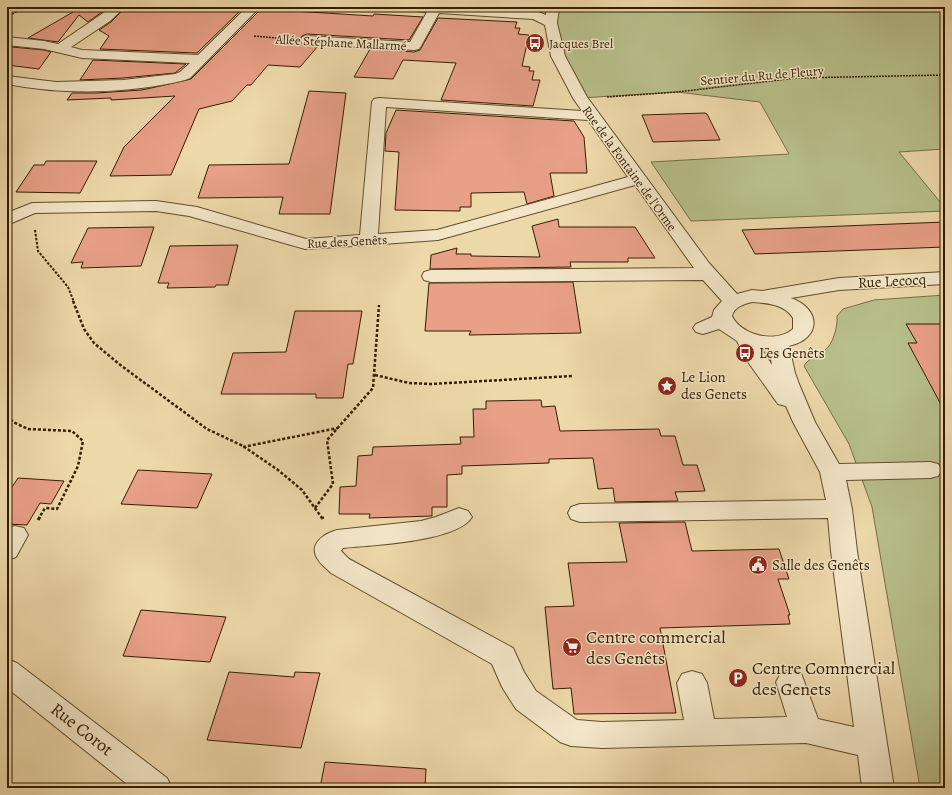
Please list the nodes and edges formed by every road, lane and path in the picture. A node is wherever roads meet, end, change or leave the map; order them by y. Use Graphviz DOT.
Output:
graph roads {
  1 [pos="25,7"];
  2 [pos="119,7"];
  3 [pos="254,7"];
  4 [pos="408,7"];
  5 [pos="435,8"];
  6 [pos="539,11"];
  7 [pos="552,15"];
  8 [pos="7,17"];
  9 [pos="226,34"];
  10 [pos="307,40"];
  11 [pos="7,41"];
  12 [pos="60,49"];
  13 [pos="201,59"];
  14 [pos="945,75"];
  15 [pos="9,83"];
  16 [pos="580,98"];
  17 [pos="593,116"];
  18 [pos="638,179"];
  19 [pos="32,208"];
  20 [pos="7,220"];
  21 [pos="369,240"];
  22 [pos="708,274"];
  23 [pos="431,276"];
  24 [pos="945,278"];
  25 [pos="840,284"];
  26 [pos="763,296"];
  27 [pos="733,301"];
  28 [pos="379,305"];
  29 [pos="802,315"];
  30 [pos="724,320"];
  31 [pos="703,328"];
  32 [pos="744,336"];
  33 [pos="778,342"];
  34 [pos="375,375"];
  35 [pos="572,376"];
  36 [pos="7,416"];
  37 [pos="804,422"];
  38 [pos="338,428"];
  39 [pos="243,446"];
  40 [pos="930,470"];
  41 [pos="832,472"];
  42 [pos="315,508"];
  43 [pos="840,509"];
  44 [pos="580,513"];
  45 [pos="459,517"];
  46 [pos="337,539"];
  47 [pos="11,543"];
  48 [pos="7,671"];
  49 [pos="792,682"];
  50 [pos="692,683"];
  51 [pos="806,730"];
  52 [pos="702,732"];
  53 [pos="872,745"];
  54 [pos="156,788"];
  55 [pos="878,788"];
  1 -- 8 [label="path"];
  2 -- 12 [label="street"];
  3 -- 9 [label="street"];
  4 -- 5 [label="street"];
  5 -- 6 [label="street"];
  5 -- 10 [label="street, Allée Stéphane Mallarmé"];
  6 -- 7 [label="street, Rue de la Fontaine de l'Orme"];
  7 -- 16 [label="street, Rue de la Fontaine de l'Orme"];
  9 -- 10 [label="path, Allée Stéphane Mallarmé"];
  9 -- 13 [label="street"];
  11 -- 12 [label="street"];
  12 -- 13 [label="street"];
  13 -- 15 [label="street"];
  14 -- 16 [label="path, Sentier du Ru de Fleury"];
  16 -- 17 [label="street, Rue de la Fontaine de l'Orme"];
  17 -- 18 [label="street, Rue de la Fontaine de l'Orme"];
  17 -- 21 [label="street"];
  18 -- 21 [label="street, Rue des Genêts"];
  18 -- 22 [label="street, Rue de la Fontaine de l'Orme"];
  19 -- 20 [label="street, Rue des Genêts"];
  19 -- 21 [label="street, Rue des Genêts"];
  19 -- 39 [label="path"];
  22 -- 23 [label="street"];
  22 -- 27 [label="street, Rue de la Fontaine de l'Orme"];
  24 -- 25 [label="street, Rue Lecocq"];
  25 -- 26 [label="street, Rue Lecocq"];
  25 -- 29 [label="street, Rue Lecocq"];
  26 -- 27 [label="street, Rue Lecocq"];
  26 -- 29 [label="street"];
  27 -- 30 [label="street"];
  28 -- 34 [label="path"];
  29 -- 33 [label="street"];
  30 -- 31 [label="street"];
  30 -- 32 [label="street"];
  32 -- 33 [label="street"];
  32 -- 37 [label="street"];
  33 -- 37 [label="street"];
  34 -- 35 [label="path"];
  34 -- 38 [label="path"];
  36 -- 47 [label="path"];
  37 -- 41 [label="street"];
  38 -- 39 [label="path"];
  38 -- 42 [label="path"];
  39 -- 42 [label="path"];
  40 -- 41 [label="street"];
  41 -- 43 [label="street"];
  42 -- 46 [label="path"];
  43 -- 44 [label="street"];
  43 -- 53 [label="street"];
  45 -- 46 [label="street"];
  46 -- 52 [label="street"];
  48 -- 54 [label="street, Rue Corot"];
  49 -- 51 [label="street"];
  50 -- 52 [label="street"];
  51 -- 52 [label="street"];
  51 -- 53 [label="street"];
  53 -- 55 [label="street"];
}
